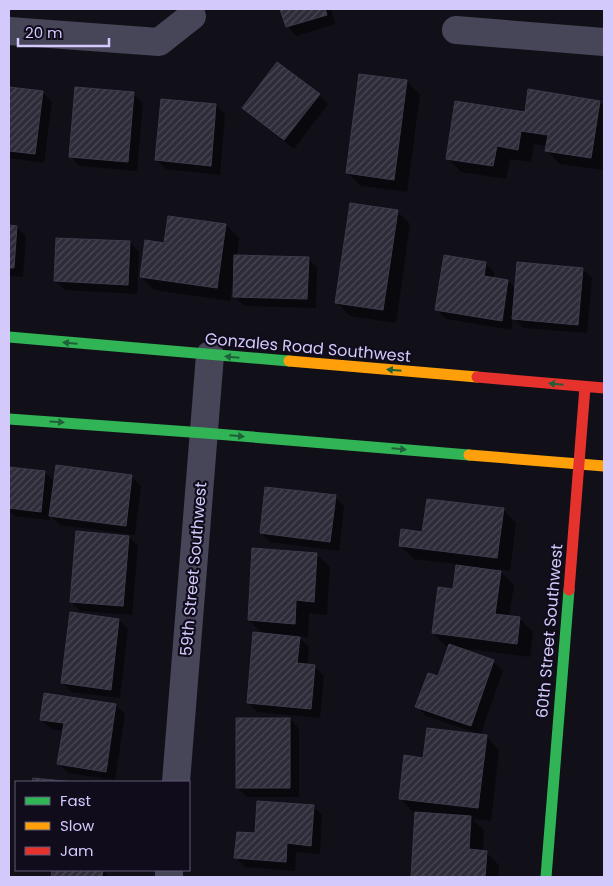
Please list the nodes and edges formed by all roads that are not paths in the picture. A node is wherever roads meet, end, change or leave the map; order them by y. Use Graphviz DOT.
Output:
graph roads {
  1 [pos="192,16"];
  2 [pos="456,30"];
  3 [pos="9,31"];
  4 [pos="604,42"];
  5 [pos="9,337"];
  6 [pos="210,355"];
  7 [pos="585,387"];
  8 [pos="604,388"];
  9 [pos="9,419"];
  10 [pos="204,433"];
  11 [pos="579,464"];
  12 [pos="604,466"];
  13 [pos="176,781"];
  14 [pos="546,877"];
  1 -- 3 [label="street"];
  2 -- 4 [label="street"];
  6 -- 5 [label="street, Gonzales Road Southwest, one-way"];
  7 -- 6 [label="street, Gonzales Road Southwest, one-way"];
  6 -- 10 [label="street, 59th Street Southwest"];
  7 -- 8 [label="street, Gonzales Road Southwest"];
  7 -- 11 [label="street, 60th Street Southwest"];
  9 -- 10 [label="street, one-way"];
  10 -- 11 [label="street, one-way"];
  10 -- 13 [label="street, 59th Street Southwest"];
  11 -- 12 [label="street"];
  11 -- 14 [label="street, 60th Street Southwest"];
}
